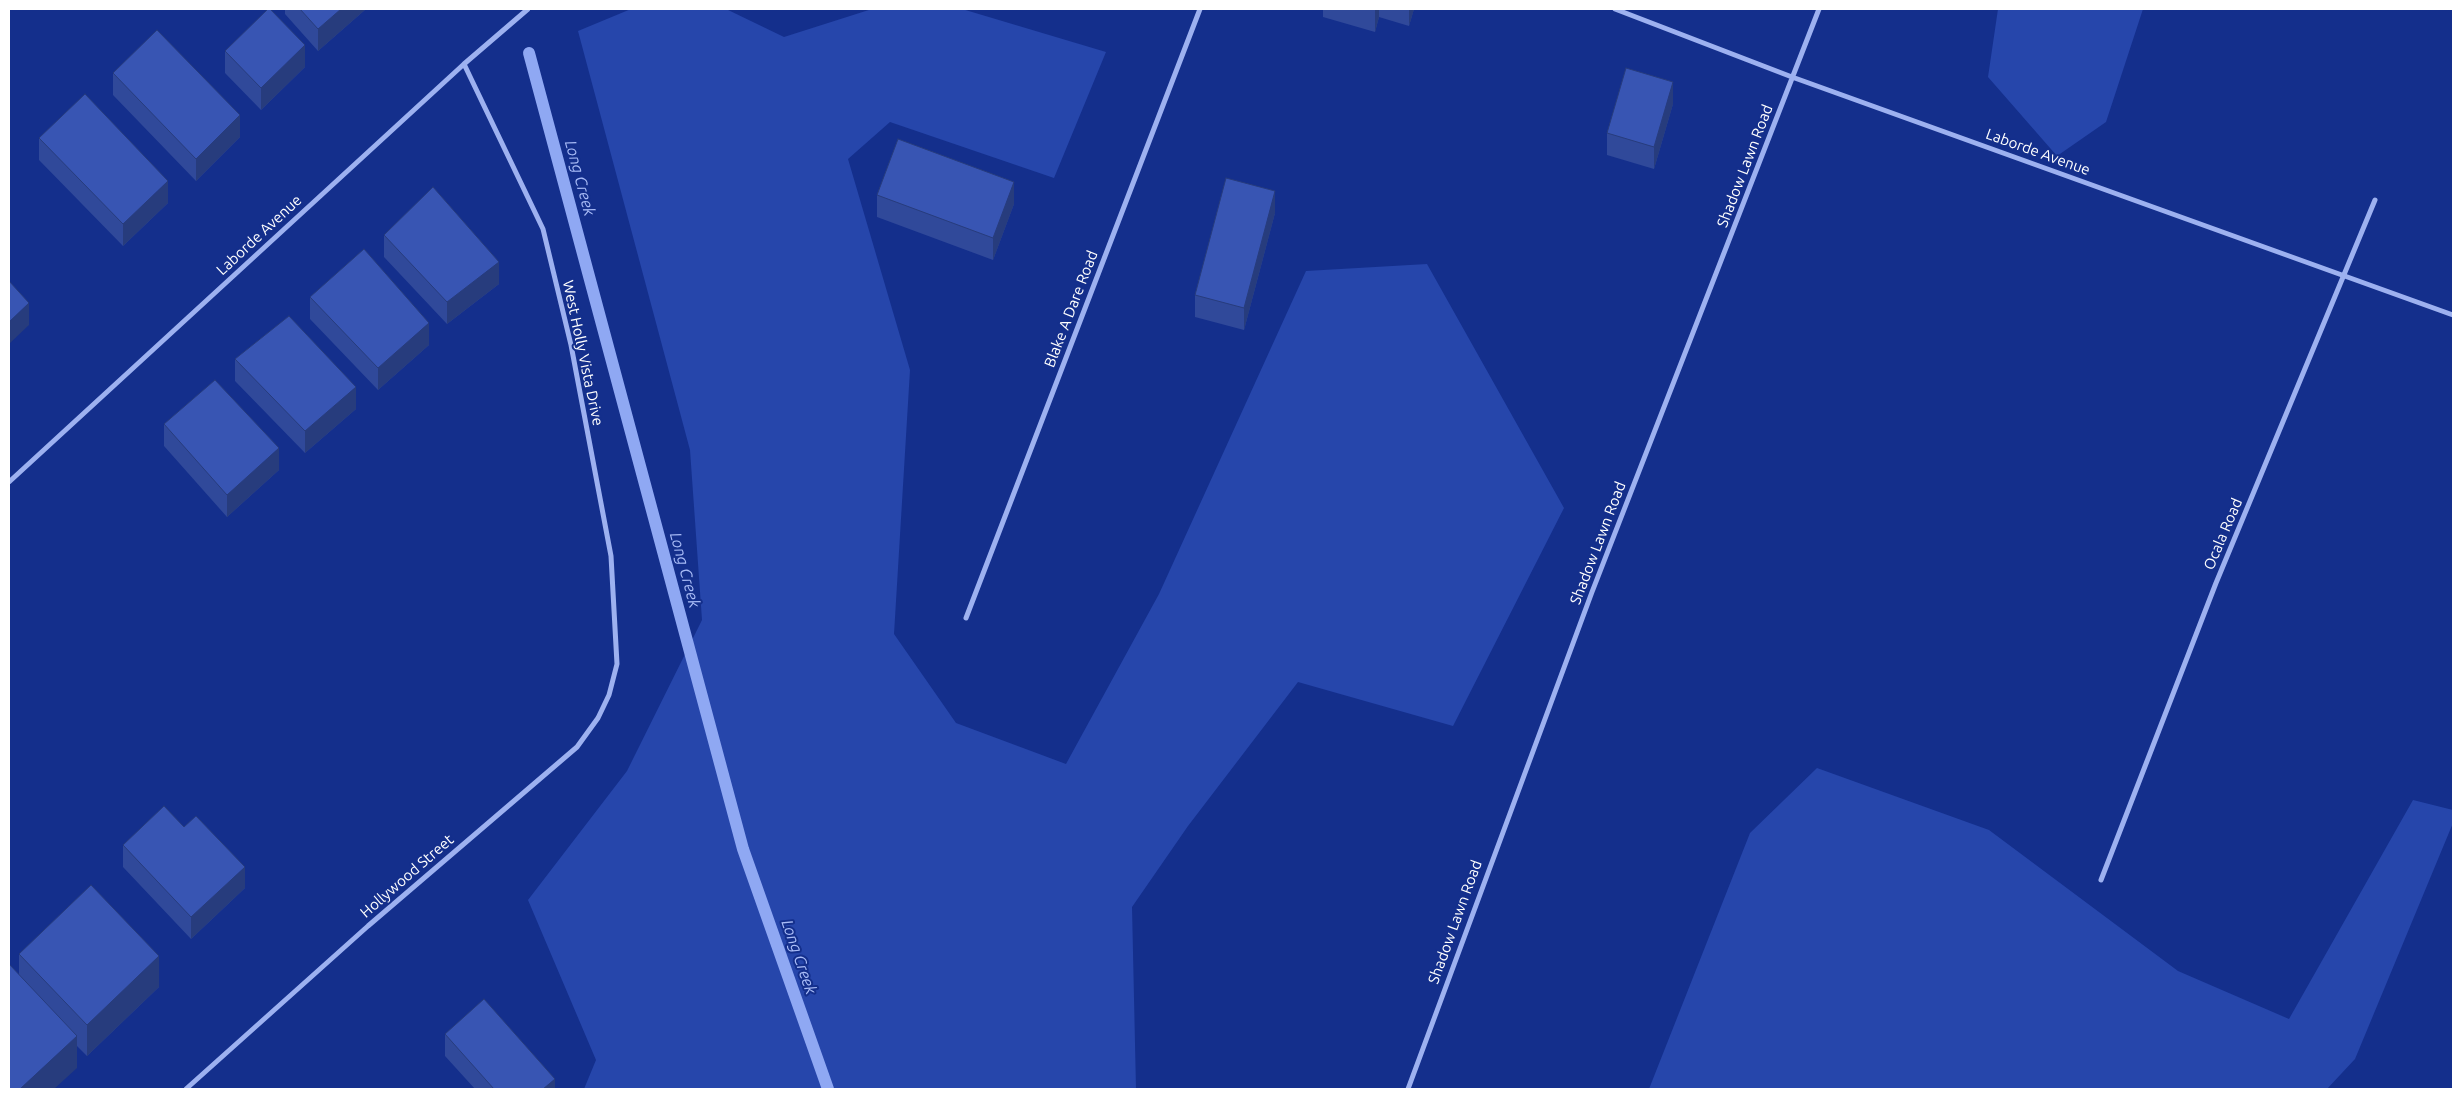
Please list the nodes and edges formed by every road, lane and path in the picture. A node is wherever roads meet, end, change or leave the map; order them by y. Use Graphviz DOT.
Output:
graph roads {
  1 [pos="528,9"];
  2 [pos="1200,9"];
  3 [pos="1615,9"];
  4 [pos="1819,9"];
  5 [pos="464,64"];
  6 [pos="1792,77"];
  7 [pos="2376,200"];
  8 [pos="2345,276"];
  9 [pos="2453,315"];
  10 [pos="9,482"];
  11 [pos="966,618"];
  12 [pos="617,664"];
  13 [pos="2101,880"];
  14 [pos="186,1089"];
  15 [pos="1408,1089"];
  1 -- 5 [label="street, Laborde Avenue"];
  2 -- 11 [label="street, Blake A Dare Road"];
  3 -- 6 [label="street, Laborde Avenue"];
  4 -- 6 [label="street, Shadow Lawn Road"];
  5 -- 10 [label="street, Laborde Avenue"];
  5 -- 12 [label="street, West Holly Vista Drive"];
  6 -- 8 [label="street, Laborde Avenue"];
  6 -- 15 [label="street, Shadow Lawn Road"];
  7 -- 8 [label="street, Ocala Road"];
  8 -- 9 [label="street, Laborde Avenue"];
  8 -- 13 [label="street, Ocala Road"];
  12 -- 14 [label="street, Hollywood Street"];
}
